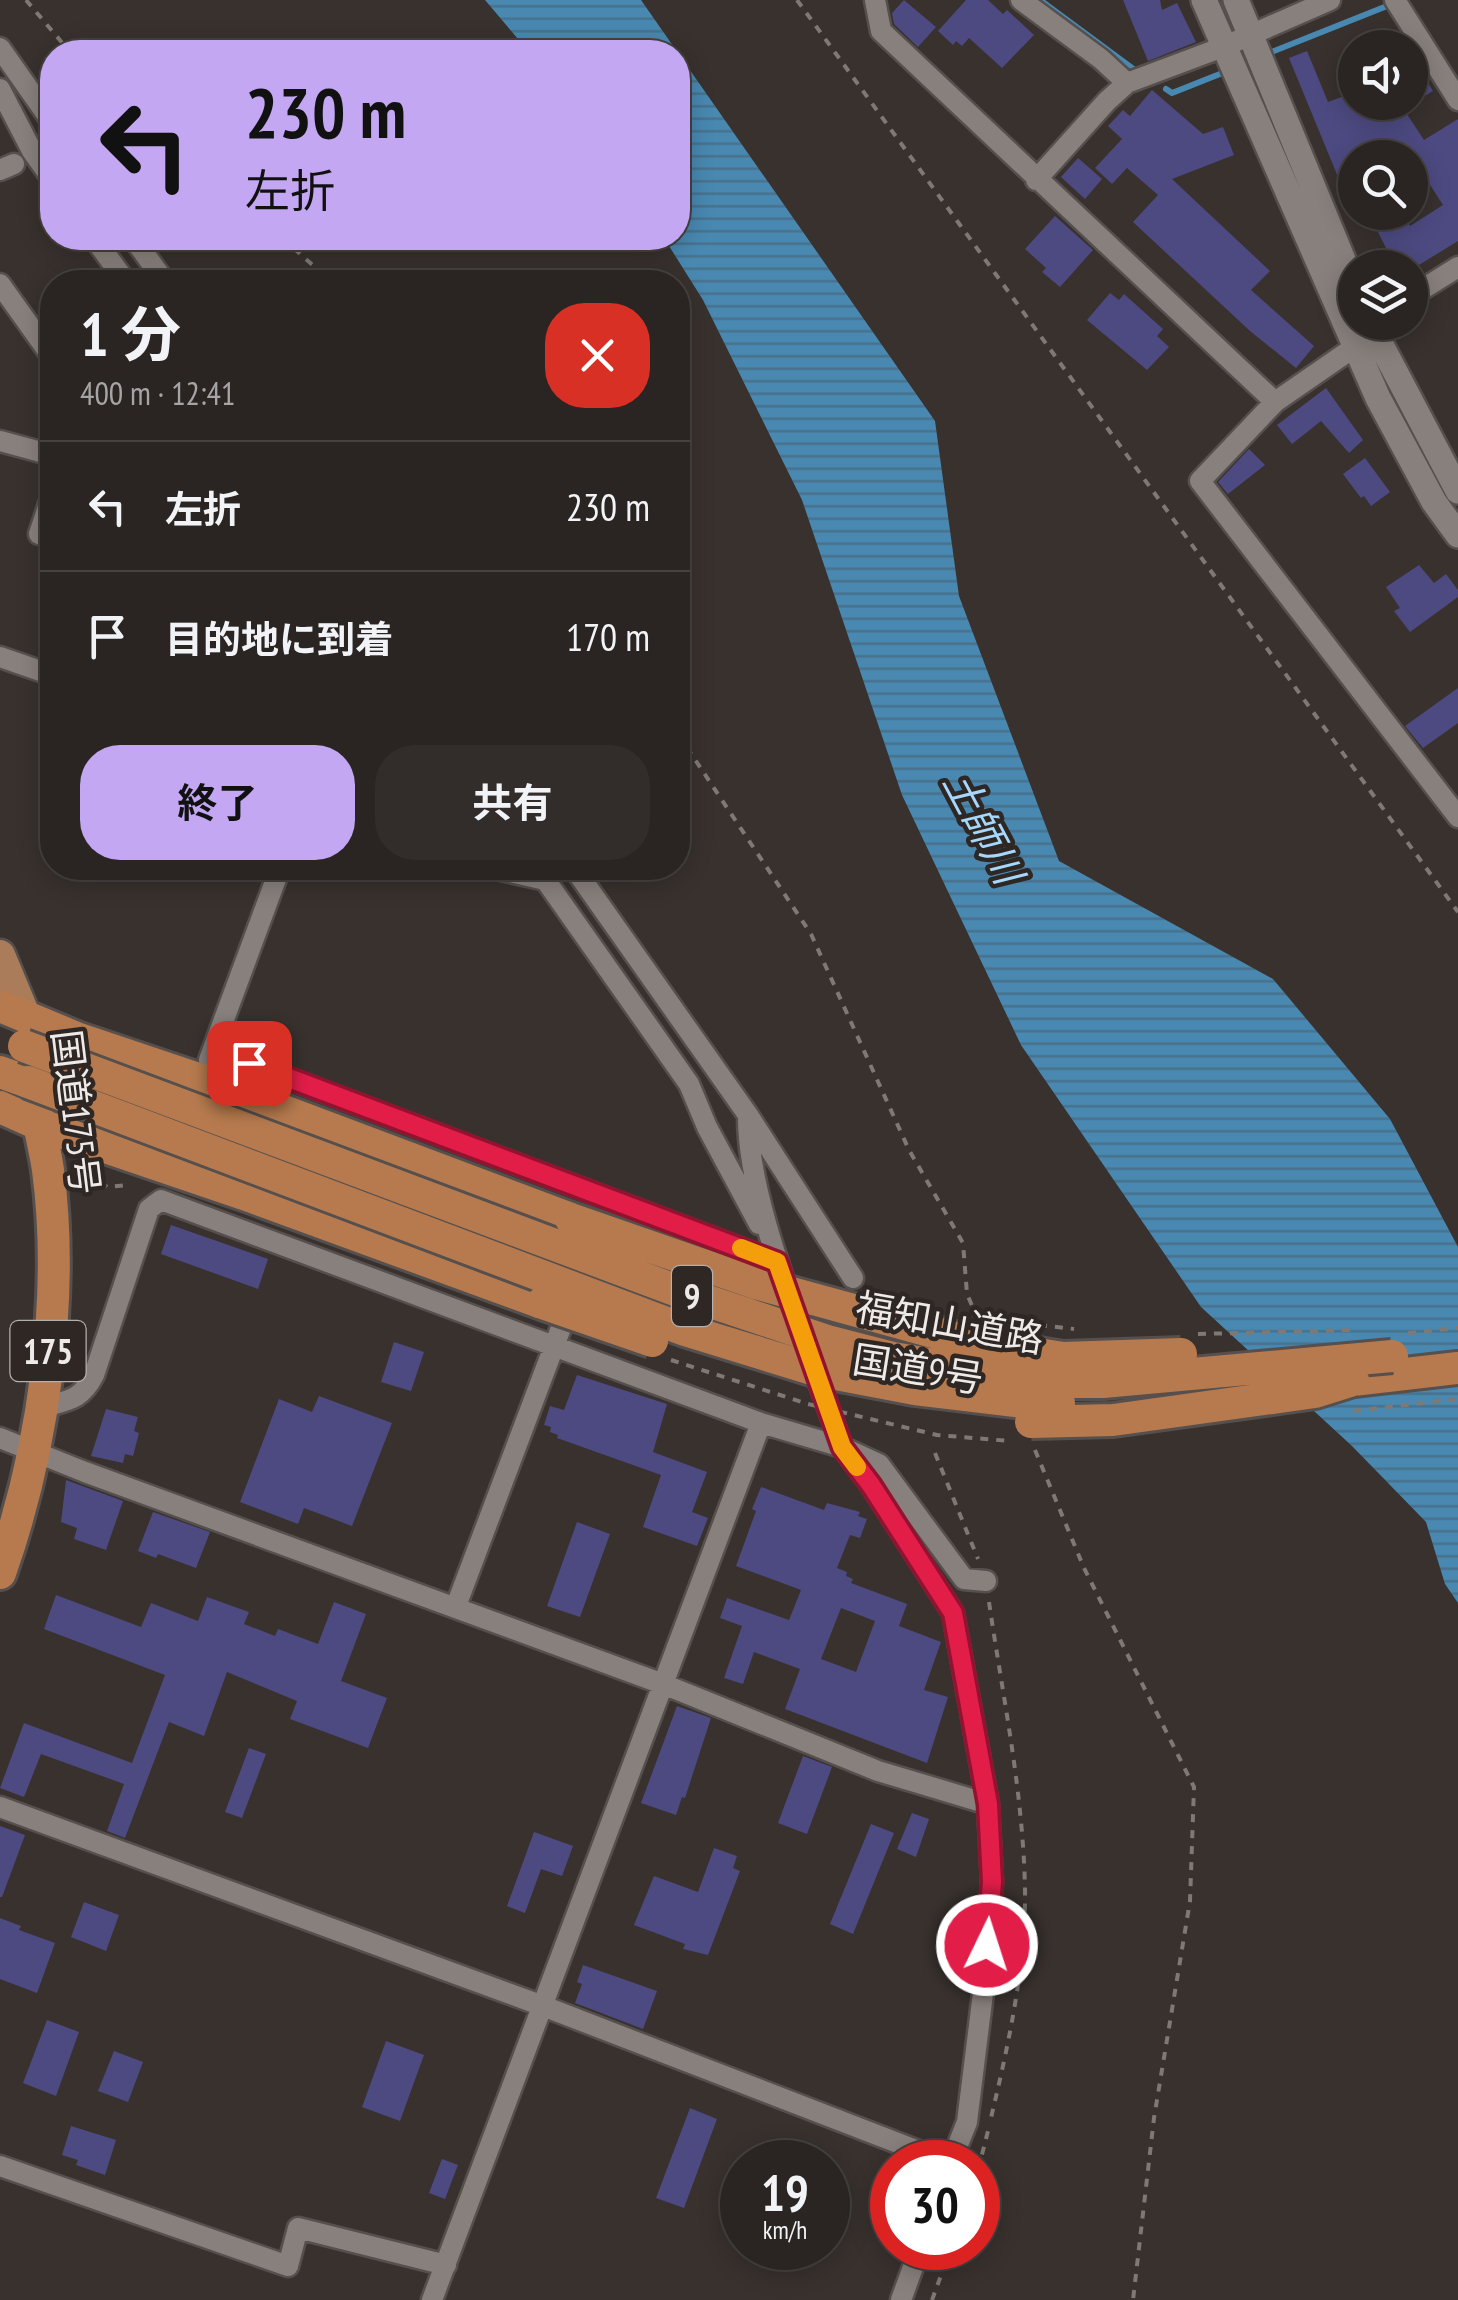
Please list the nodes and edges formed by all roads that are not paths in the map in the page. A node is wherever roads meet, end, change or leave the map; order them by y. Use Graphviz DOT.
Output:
graph roads {
  1 [pos="875,0"];
  2 [pos="1022,0"];
  3 [pos="1204,0"];
  4 [pos="1236,0"];
  5 [pos="1330,0"];
  6 [pos="1395,0"];
  7 [pos="1250,36"];
  8 [pos="1224,47"];
  9 [pos="0,48"];
  10 [pos="1128,83"];
  11 [pos="0,89"];
  12 [pos="1458,100"];
  13 [pos="40,105"];
  14 [pos="40,162"];
  15 [pos="1036,180"];
  16 [pos="1339,250"];
  17 [pos="1458,268"];
  18 [pos="0,284"];
  19 [pos="1428,286"];
  20 [pos="40,340"];
  21 [pos="1359,340"];
  22 [pos="1378,340"];
  23 [pos="1356,346"];
  24 [pos="1275,402"];
  25 [pos="0,441"];
  26 [pos="40,453"];
  27 [pos="1458,492"];
  28 [pos="40,531"];
  29 [pos="39,534"];
  30 [pos="1458,535"];
  31 [pos="0,657"];
  32 [pos="40,671"];
  33 [pos="1458,818"];
  34 [pos="276,880"];
  35 [pos="524,880"];
  36 [pos="546,880"];
  37 [pos="582,880"];
  38 [pos="551,886"];
  39 [pos="0,955"];
  40 [pos="12,1010"];
  41 [pos="0,1037"];
  42 [pos="207,1065"];
  43 [pos="0,1072"];
  44 [pos="0,1107"];
  45 [pos="748,1115"];
  46 [pos="38,1124"];
  47 [pos="609,1198"];
  48 [pos="777,1262"];
  49 [pos="854,1278"];
  50 [pos="1400,1345"];
  51 [pos="554,1347"];
  52 [pos="1458,1351"];
  53 [pos="1458,1368"];
  54 [pos="1353,1380"];
  55 [pos="44,1407"];
  56 [pos="761,1423"];
  57 [pos="0,1438"];
  58 [pos="842,1447"];
  59 [pos="34,1450"];
  60 [pos="0,1573"];
  61 [pos="986,1581"];
  62 [pos="456,1606"];
  63 [pos="664,1684"];
  64 [pos="988,1804"];
  65 [pos="0,1807"];
  66 [pos="542,2006"];
  67 [pos="892,2140"];
  68 [pos="958,2140"];
  69 [pos="0,2166"];
  70 [pos="446,2265"];
  71 [pos="912,2270"];
  72 [pos="432,2300"];
  73 [pos="901,2300"];
  1 -- 15 [label="street"];
  2 -- 10 [label="street"];
  3 -- 8 [label="street"];
  4 -- 7 [label="street"];
  5 -- 7 [label="street"];
  6 -- 12 [label="street"];
  7 -- 8 [label="street"];
  7 -- 16 [label="street"];
  8 -- 10 [label="street"];
  8 -- 23 [label="street"];
  9 -- 13 [label="street"];
  10 -- 15 [label="street"];
  11 -- 14 [label="street"];
  15 -- 24 [label="street"];
  17 -- 19 [label="street"];
  18 -- 20 [label="street"];
  21 -- 23 [label="street"];
  22 -- 27 [label="street"];
  23 -- 24 [label="street"];
  23 -- 30 [label="street"];
  24 -- 33 [label="street"];
  25 -- 26 [label="street"];
  28 -- 29 [label="street"];
  31 -- 32 [label="street"];
  34 -- 42 [label="street"];
  35 -- 38 [label="lane"];
  36 -- 38 [label="street"];
  37 -- 45 [label="street"];
  38 -- 48 [label="street"];
  39 -- 40 [label="main road"];
  40 -- 42 [label="highway, 9"];
  40 -- 46 [label="highway, 国道175号 / 175"];
  41 -- 50 [label="highway, 福知山道路 / 9, bridge"];
  42 -- 47 [label="street"];
  42 -- 50 [label="highway, 9, bridge"];
  43 -- 54 [label="highway, 福知山道路 / 9, bridge"];
  44 -- 46 [label="highway, 9"];
  45 -- 48 [label="street"];
  45 -- 49 [label="street"];
  46 -- 54 [label="highway, 国道9号 / 9, bridge"];
  46 -- 55 [label="highway, 国道175号 / 175"];
  47 -- 48 [label="street"];
  47 -- 51 [label="street"];
  48 -- 58 [label="street"];
  50 -- 52 [label="highway, 福知山道路 / 9"];
  51 -- 55 [label="street"];
  51 -- 56 [label="street"];
  51 -- 62 [label="street"];
  53 -- 54 [label="highway, 福知山道路 / 9"];
  55 -- 59 [label="highway, 国道175号 / 175"];
  56 -- 58 [label="street"];
  56 -- 63 [label="street"];
  57 -- 59 [label="street"];
  58 -- 61 [label="street"];
  58 -- 64 [label="street"];
  59 -- 60 [label="highway, 国道175号 / 175"];
  59 -- 62 [label="street"];
  62 -- 63 [label="street"];
  63 -- 64 [label="street"];
  63 -- 66 [label="street"];
  64 -- 68 [label="street"];
  65 -- 66 [label="street"];
  66 -- 67 [label="street"];
  66 -- 70 [label="street"];
  69 -- 70 [label="street"];
  70 -- 72 [label="street"];
  71 -- 73 [label="street"];
}
